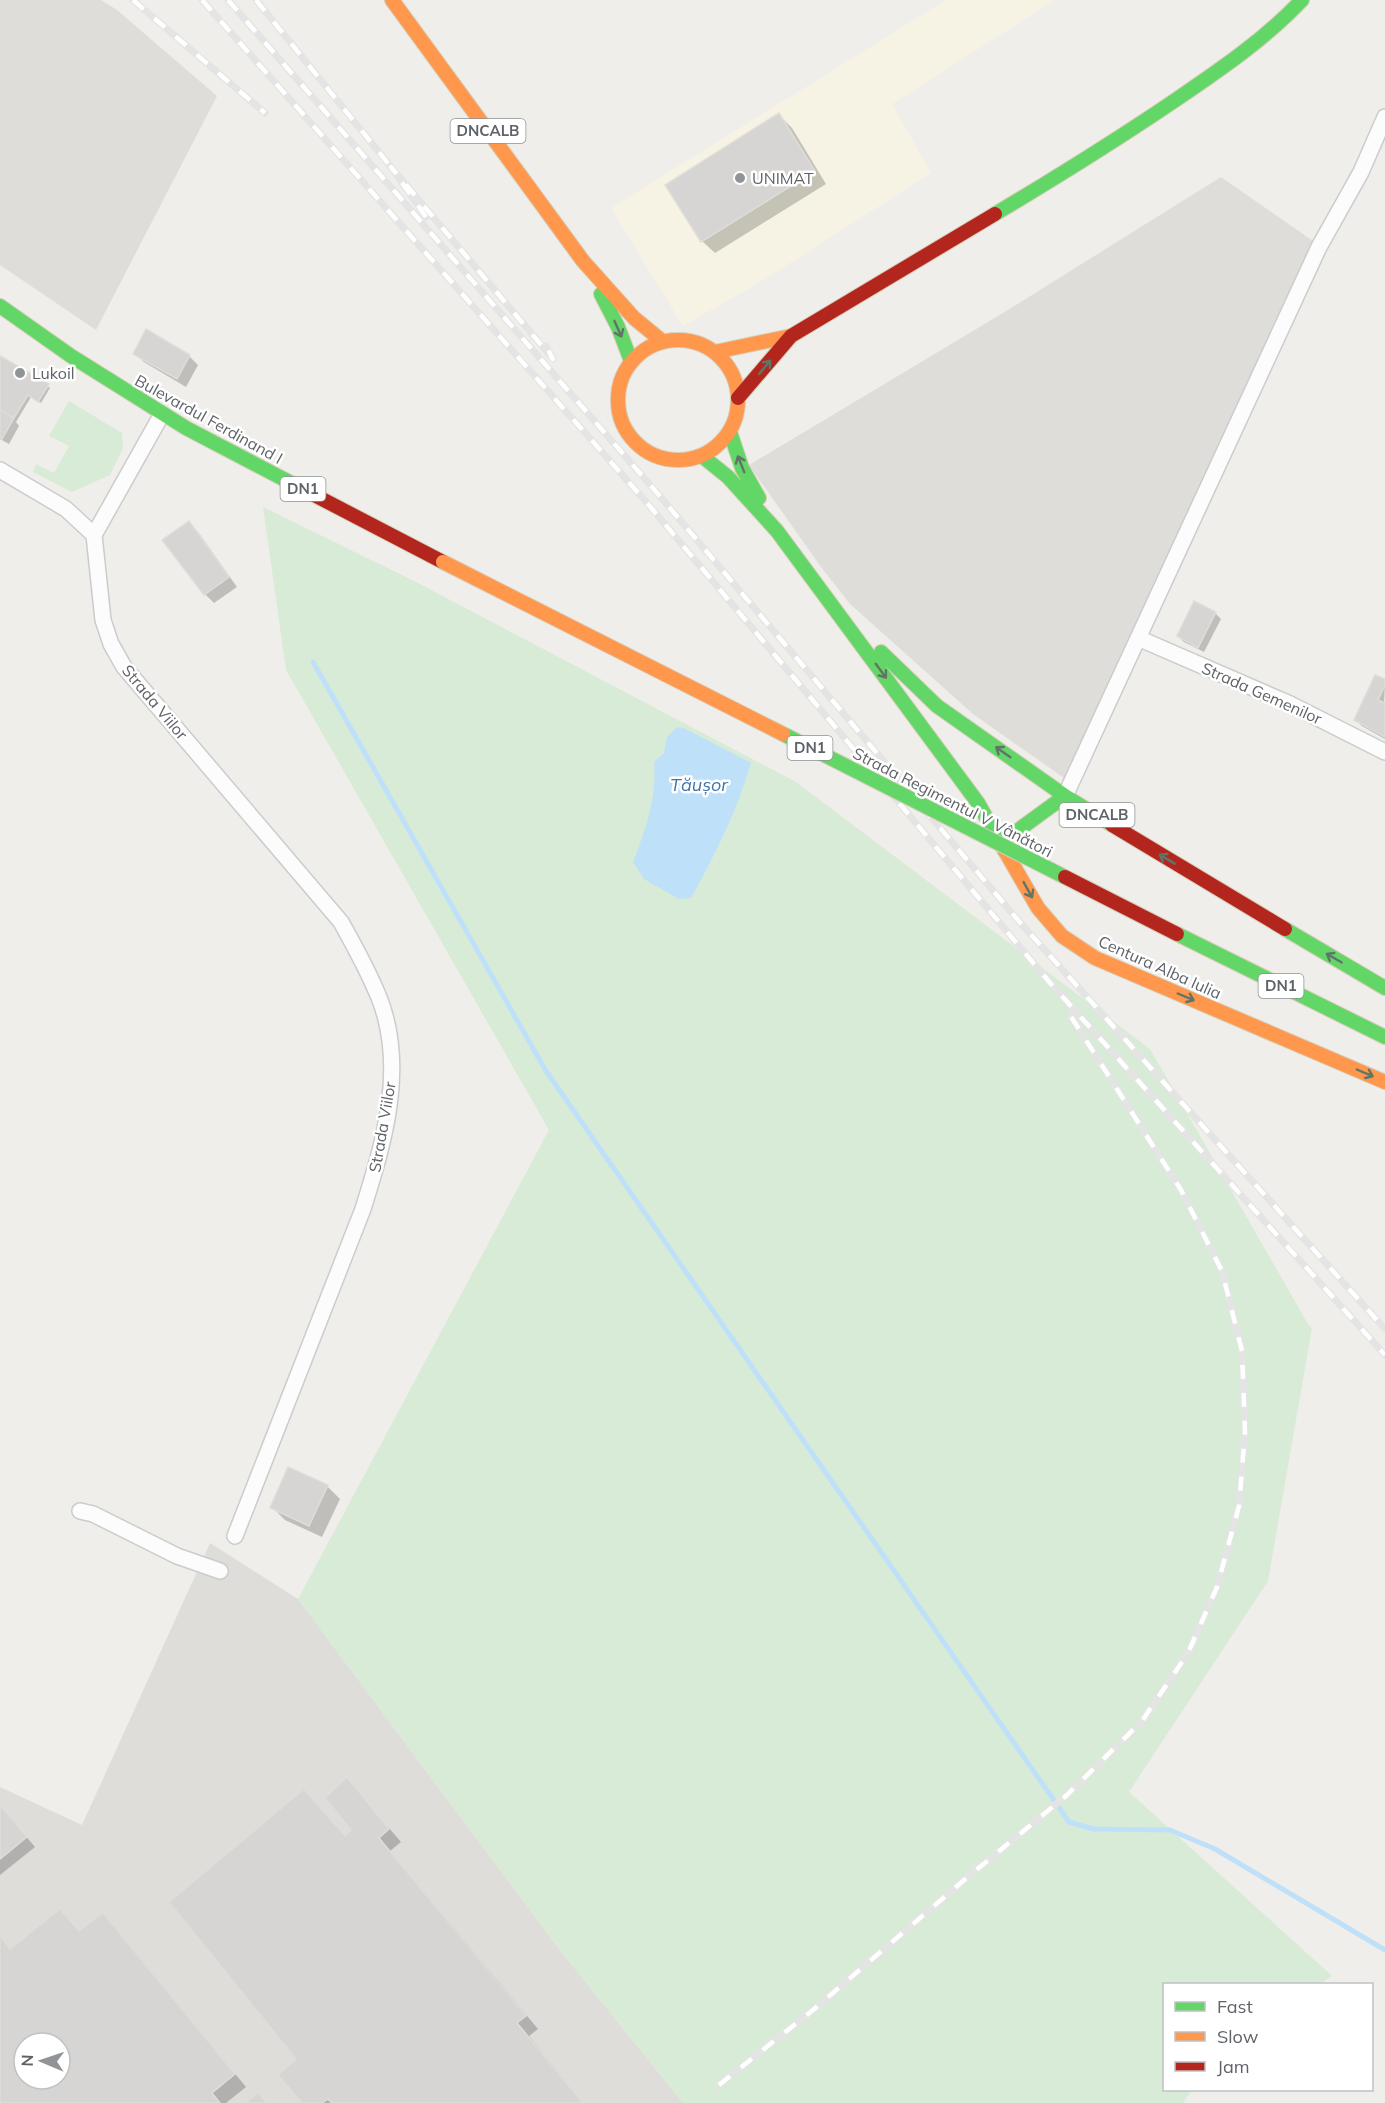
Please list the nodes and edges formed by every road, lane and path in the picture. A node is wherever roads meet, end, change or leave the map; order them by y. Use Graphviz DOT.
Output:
graph roads {
  1 [pos="393,0"];
  2 [pos="1302,0"];
  3 [pos="1385,117"];
  4 [pos="583,261"];
  5 [pos="0,306"];
  6 [pos="791,336"];
  7 [pos="662,341"];
  8 [pos="715,352"];
  9 [pos="631,361"];
  10 [pos="738,398"];
  11 [pos="162,414"];
  12 [pos="730,432"];
  13 [pos="702,456"];
  14 [pos="0,470"];
  15 [pos="777,531"];
  16 [pos="94,535"];
  17 [pos="443,562"];
  18 [pos="834,607"];
  19 [pos="1138,638"];
  20 [pos="1385,752"];
  21 [pos="1065,796"];
  22 [pos="1002,842"];
  23 [pos="1385,987"];
  24 [pos="1385,1037"];
  25 [pos="1385,1082"];
  26 [pos="80,1511"];
  27 [pos="235,1536"];
  28 [pos="220,1572"];
  1 -- 4 [label="main road, DNCALB"];
  2 -- 6 [label="main road"];
  3 -- 19 [label="street"];
  4 -- 7 [label="main road, DNCALB"];
  4 -- 9 [label="main road, DNCALB, one-way"];
  5 -- 11 [label="main road, Bulevardul Ferdinand I / DN1"];
  6 -- 8 [label="main road"];
  10 -- 6 [label="main road, one-way"];
  7 -- 8 [label="main road"];
  7 -- 9 [label="main road"];
  8 -- 10 [label="main road"];
  9 -- 13 [label="main road"];
  10 -- 12 [label="main road"];
  11 -- 16 [label="street"];
  11 -- 17 [label="main road, Bulevardul Ferdinand I / DN1"];
  12 -- 13 [label="main road"];
  15 -- 12 [label="main road, Centura Alba Iulia / DNCALB, one-way"];
  13 -- 15 [label="main road, Centura Alba Iulia / DNCALB"];
  14 -- 16 [label="street"];
  15 -- 18 [label="main road, Centura Alba Iulia / DNCALB"];
  16 -- 27 [label="street, Strada Viilor"];
  17 -- 24 [label="main road, Strada Regimentul V Vânători / DN1, bridge"];
  21 -- 18 [label="main road, Centura Alba Iulia / DNCALB, one-way"];
  18 -- 22 [label="main road, Centura Alba Iulia / DNCALB, one-way"];
  19 -- 20 [label="street, Strada Gemenilor"];
  19 -- 21 [label="street"];
  21 -- 22 [label="main road"];
  23 -- 21 [label="main road, Centura Alba Iulia / DNCALB, one-way"];
  22 -- 25 [label="main road, Centura Alba Iulia / DNCALB, one-way"];
  26 -- 28 [label="street"];
}
